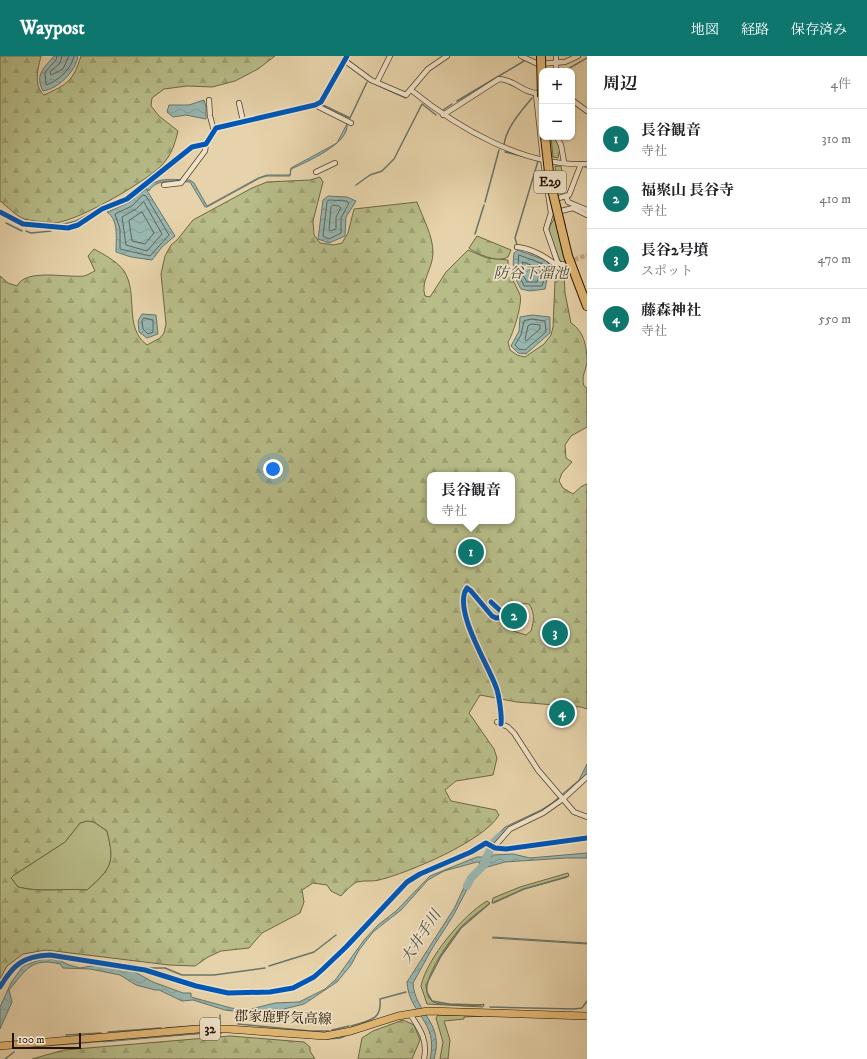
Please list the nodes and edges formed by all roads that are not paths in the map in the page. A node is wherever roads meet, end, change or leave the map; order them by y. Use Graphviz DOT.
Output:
graph roads {
  1 [pos="390,56"];
  2 [pos="447,56"];
  3 [pos="521,56"];
  4 [pos="542,56"];
  5 [pos="556,56"];
  6 [pos="578,56"];
  7 [pos="346,58"];
  8 [pos="556,64"];
  9 [pos="541,68"];
  10 [pos="544,68"];
  11 [pos="556,68"];
  12 [pos="376,82"];
  13 [pos="410,90"];
  14 [pos="539,95"];
  15 [pos="209,100"];
  16 [pos="575,102"];
  17 [pos="239,103"];
  18 [pos="539,104"];
  19 [pos="315,105"];
  20 [pos="587,111"];
  21 [pos="443,115"];
  22 [pos="243,121"];
  23 [pos="351,123"];
  24 [pos="214,131"];
  25 [pos="546,140"];
  26 [pos="558,140"];
  27 [pos="206,144"];
  28 [pos="542,159"];
  29 [pos="564,162"];
  30 [pos="335,163"];
  31 [pos="584,164"];
  32 [pos="316,172"];
  33 [pos="164,185"];
  34 [pos="566,196"];
  35 [pos="549,201"];
  36 [pos="587,210"];
  37 [pos="0,212"];
  38 [pos="551,213"];
  39 [pos="587,215"];
  40 [pos="562,227"];
  41 [pos="516,247"];
  42 [pos="587,296"];
  43 [pos="587,306"];
  44 [pos="491,602"];
  45 [pos="587,777"];
  46 [pos="562,797"];
  47 [pos="587,817"];
  48 [pos="587,838"];
  49 [pos="492,846"];
  50 [pos="0,987"];
  51 [pos="410,1014"];
  52 [pos="587,1016"];
  53 [pos="0,1046"];
  54 [pos="424,1059"];
  1 -- 12 [label="street"];
  2 -- 13 [label="street"];
  3 -- 8 [label="street"];
  4 -- 9 [label="highway, bridge"];
  4 -- 10 [label="highway, bridge"];
  5 -- 8 [label="street"];
  6 -- 8 [label="street"];
  7 -- 12 [label="street"];
  7 -- 19 [label="street"];
  8 -- 11 [label="street"];
  12 -- 13 [label="street"];
  13 -- 21 [label="street"];
  14 -- 21 [label="street"];
  15 -- 24 [label="street"];
  16 -- 20 [label="street"];
  17 -- 22 [label="street"];
  18 -- 28 [label="street"];
  19 -- 22 [label="street"];
  19 -- 23 [label="street"];
  21 -- 28 [label="street"];
  22 -- 24 [label="street"];
  24 -- 27 [label="street"];
  25 -- 40 [label="highway, E29, bridge"];
  26 -- 29 [label="street"];
  27 -- 33 [label="street"];
  27 -- 37 [label="street"];
  28 -- 29 [label="street"];
  28 -- 35 [label="street"];
  29 -- 31 [label="street"];
  30 -- 32 [label="street"];
  31 -- 34 [label="street"];
  34 -- 35 [label="street"];
  34 -- 36 [label="street"];
  35 -- 38 [label="street"];
  38 -- 39 [label="street"];
  38 -- 41 [label="street"];
  40 -- 42 [label="highway, E29"];
  40 -- 43 [label="highway, E29"];
  44 -- 46 [label="street"];
  45 -- 46 [label="street"];
  46 -- 47 [label="street"];
  46 -- 49 [label="street"];
  48 -- 49 [label="street"];
  49 -- 50 [label="street"];
  51 -- 52 [label="main road, 郡家鹿野気高線 / 32"];
  51 -- 53 [label="main road, 郡家鹿野気高線 / 32"];
  51 -- 54 [label="street"];
}
